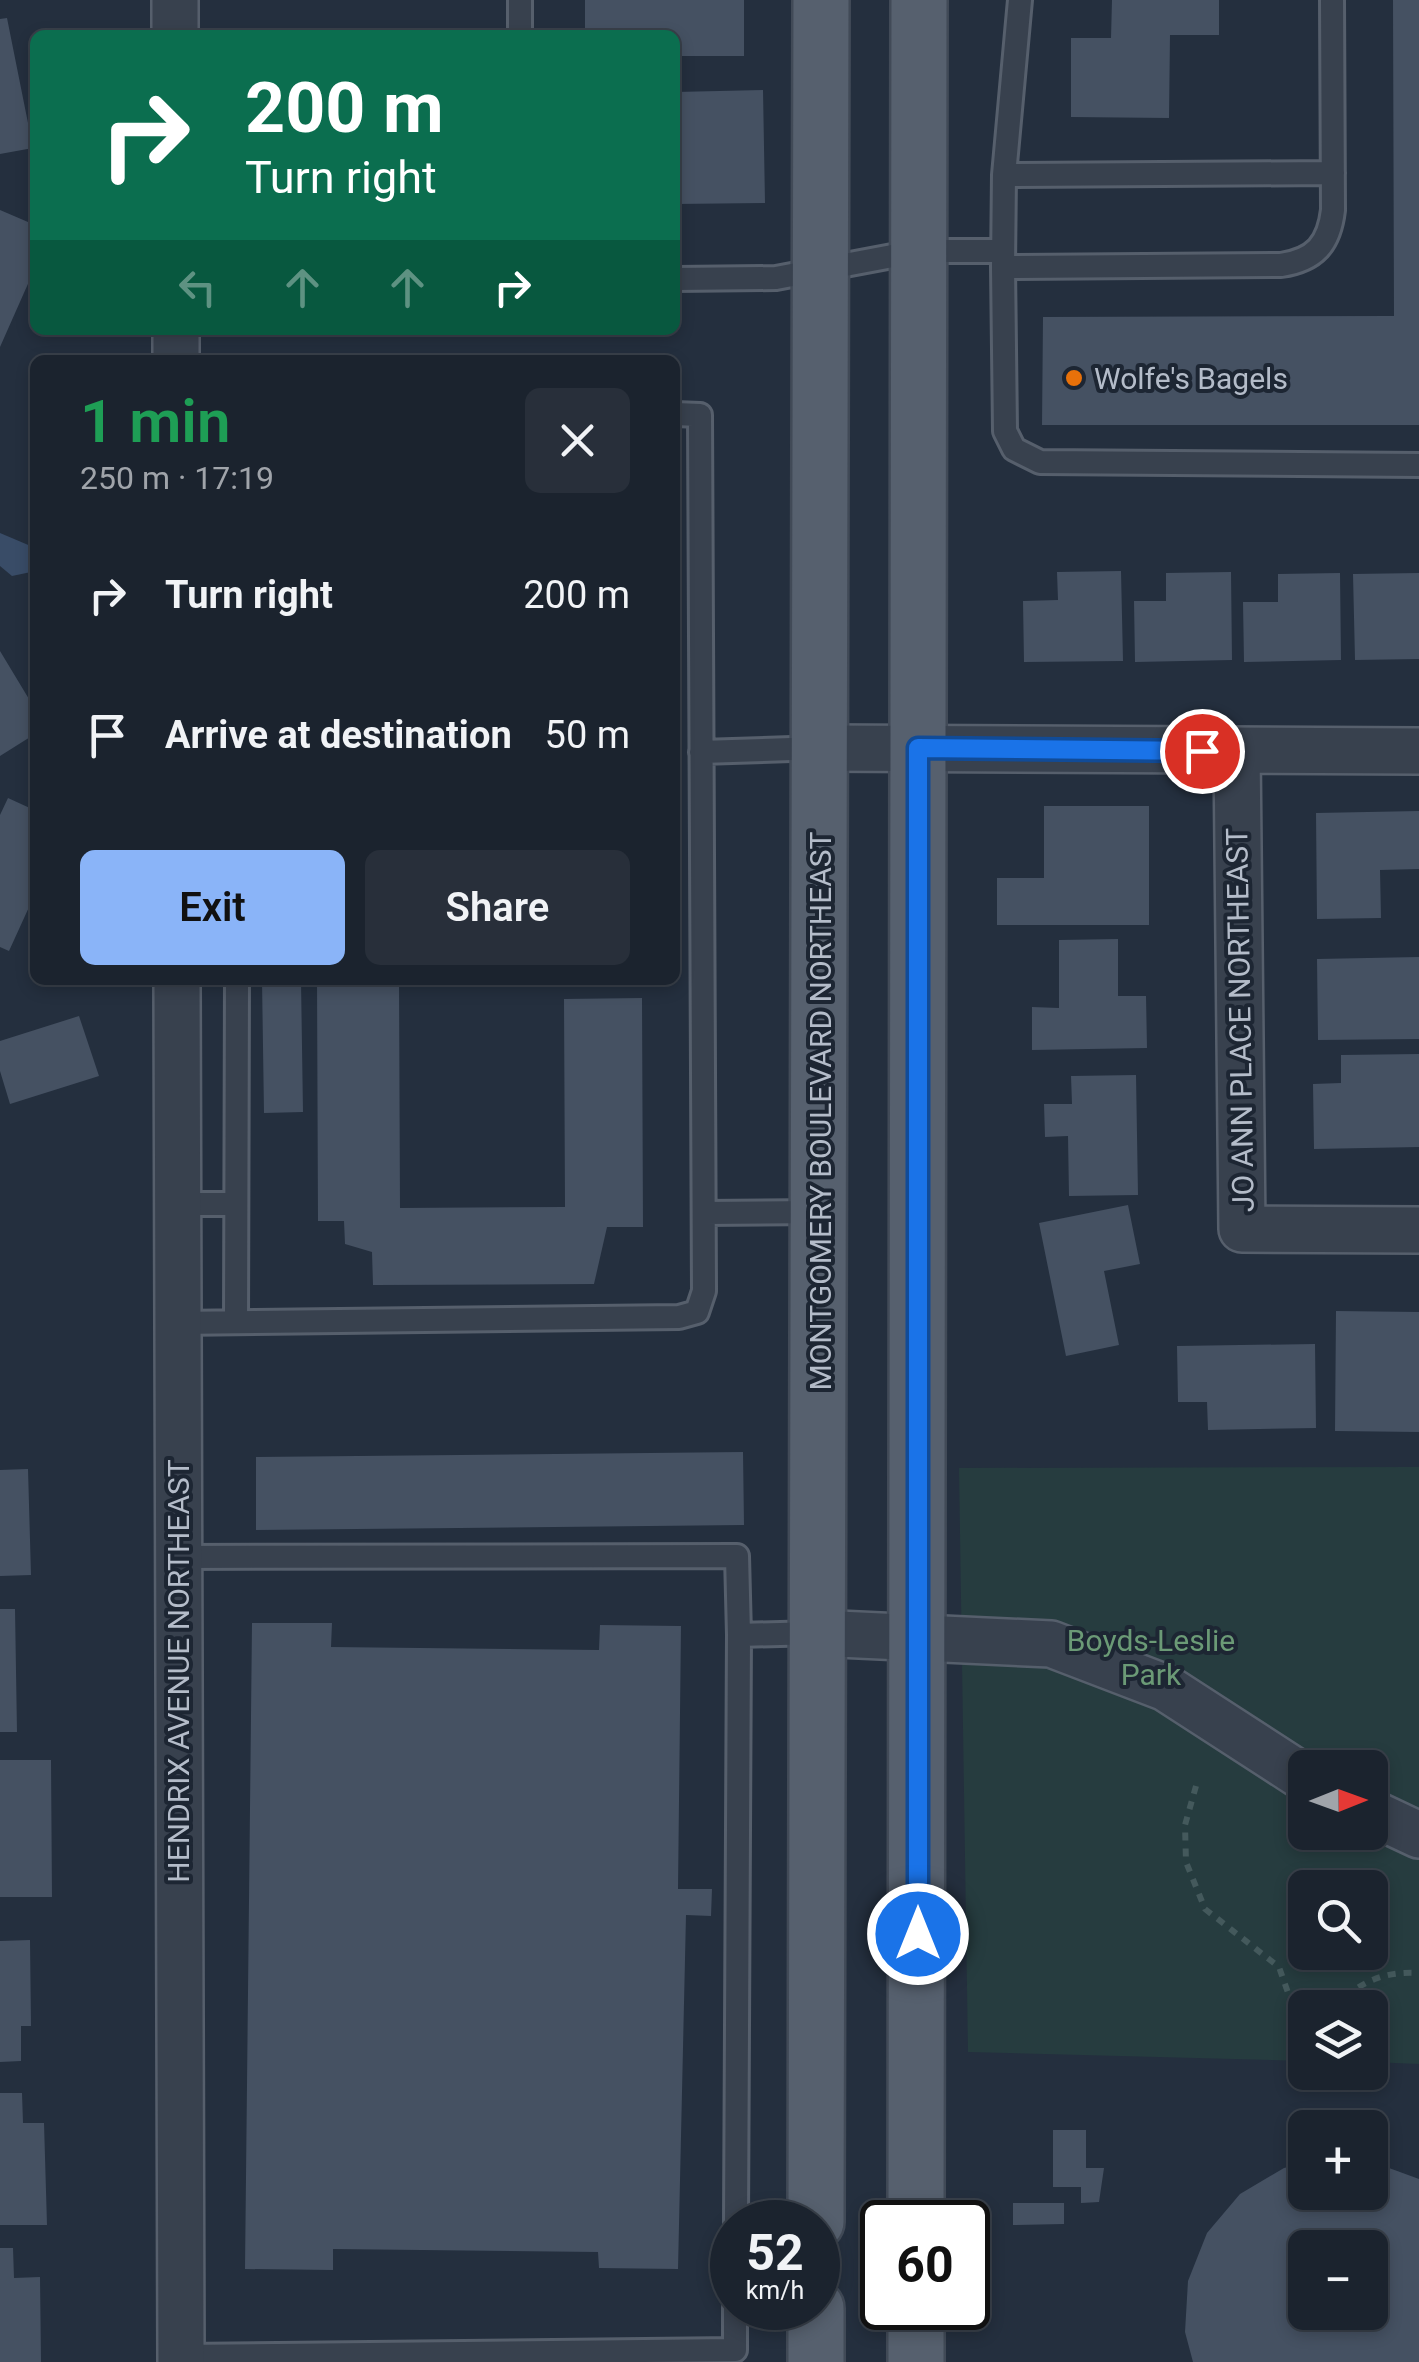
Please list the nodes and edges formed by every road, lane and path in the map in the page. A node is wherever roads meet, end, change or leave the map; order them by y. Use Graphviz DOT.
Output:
graph roads {
  1 [pos="176,0"];
  2 [pos="520,0"];
  3 [pos="822,0"];
  4 [pos="919,0"];
  5 [pos="1020,0"];
  6 [pos="1332,0"];
  7 [pos="176,30"];
  8 [pos="520,30"];
  9 [pos="1333,174"];
  10 [pos="1004,175"];
  11 [pos="919,251"];
  12 [pos="1003,259"];
  13 [pos="821,272"];
  14 [pos="680,279"];
  15 [pos="680,414"];
  16 [pos="1419,465"];
  17 [pos="821,748"];
  18 [pos="918,748"];
  19 [pos="1419,750"];
  20 [pos="1237,751"];
  21 [pos="701,752"];
  22 [pos="177,985"];
  23 [pos="236,985"];
  24 [pos="177,1204"];
  25 [pos="236,1204"];
  26 [pos="819,1212"];
  27 [pos="704,1213"];
  28 [pos="1419,1230"];
  29 [pos="236,1322"];
  30 [pos="178,1324"];
  31 [pos="178,1557"];
  32 [pos="817,1633"];
  33 [pos="739,1635"];
  34 [pos="918,1635"];
  35 [pos="1288,1767"];
  36 [pos="1196,1786"];
  37 [pos="1388,1820"];
  38 [pos="1419,1835"];
  39 [pos="1419,1973"];
  40 [pos="1352,1990"];
  41 [pos="1288,1993"];
  42 [pos="736,2200"];
  43 [pos="816,2200"];
  44 [pos="916,2200"];
  45 [pos="735,2330"];
  46 [pos="816,2330"];
  47 [pos="916,2330"];
  48 [pos="181,2359"];
  49 [pos="816,2362"];
  50 [pos="916,2362"];
  1 -- 7 [label="street"];
  2 -- 8 [label="lane"];
  3 -- 13 [label="main road, MONTGOMERY BOULEVARD NORTHEAST"];
  4 -- 11 [label="main road"];
  5 -- 10 [label="lane"];
  6 -- 9 [label="lane"];
  9 -- 10 [label="lane"];
  9 -- 12 [label="lane"];
  10 -- 12 [label="lane"];
  11 -- 12 [label="lane"];
  11 -- 13 [label="lane"];
  11 -- 18 [label="main road"];
  12 -- 16 [label="lane"];
  13 -- 14 [label="lane"];
  13 -- 17 [label="main road, MONTGOMERY BOULEVARD NORTHEAST"];
  15 -- 21 [label="lane"];
  17 -- 18 [label="street"];
  17 -- 21 [label="lane"];
  17 -- 26 [label="main road, MONTGOMERY BOULEVARD NORTHEAST"];
  18 -- 20 [label="street"];
  18 -- 34 [label="main road"];
  19 -- 20 [label="street"];
  20 -- 28 [label="street, JO ANN PLACE NORTHEAST"];
  21 -- 27 [label="lane"];
  22 -- 24 [label="street, HENDRIX AVENUE NORTHEAST"];
  23 -- 25 [label="lane"];
  24 -- 25 [label="lane"];
  24 -- 30 [label="street, HENDRIX AVENUE NORTHEAST"];
  25 -- 29 [label="lane"];
  26 -- 27 [label="lane"];
  26 -- 32 [label="main road, MONTGOMERY BOULEVARD NORTHEAST"];
  27 -- 29 [label="lane"];
  29 -- 30 [label="lane"];
  30 -- 31 [label="street, HENDRIX AVENUE NORTHEAST"];
  31 -- 33 [label="lane"];
  31 -- 48 [label="street, HENDRIX AVENUE NORTHEAST"];
  32 -- 33 [label="lane"];
  32 -- 34 [label="street"];
  32 -- 43 [label="main road, MONTGOMERY BOULEVARD NORTHEAST"];
  33 -- 42 [label="lane"];
  34 -- 35 [label="street"];
  34 -- 44 [label="main road"];
  36 -- 41 [label="path"];
  37 -- 38 [label="street"];
  39 -- 40 [label="path"];
  45 -- 48 [label="lane"];
  46 -- 49 [label="main road"];
  47 -- 50 [label="main road"];
}
